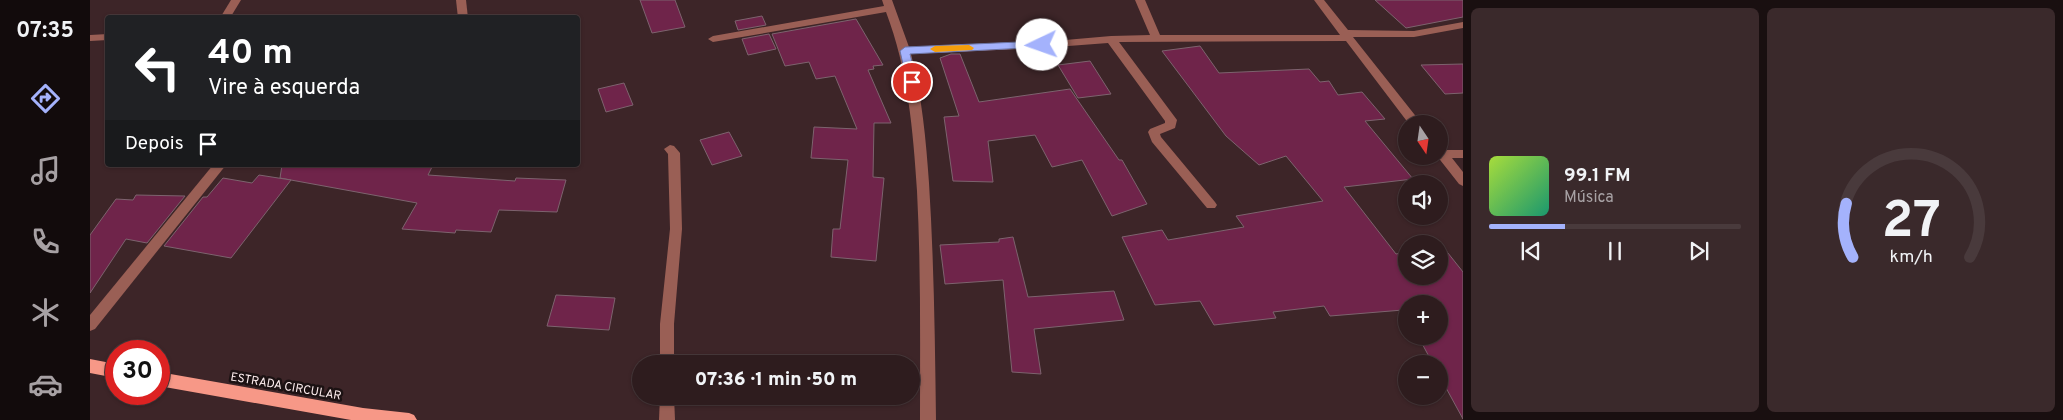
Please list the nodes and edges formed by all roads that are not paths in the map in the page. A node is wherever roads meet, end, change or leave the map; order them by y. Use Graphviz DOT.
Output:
graph roads {
  1 [pos="236,0"];
  2 [pos="461,0"];
  3 [pos="1140,0"];
  4 [pos="1319,0"];
  5 [pos="889,4"];
  6 [pos="228,15"];
  7 [pos="463,15"];
  8 [pos="1463,25"];
  9 [pos="1346,36"];
  10 [pos="105,37"];
  11 [pos="90,38"];
  12 [pos="1156,38"];
  13 [pos="713,39"];
  14 [pos="1111,39"];
  15 [pos="905,51"];
  16 [pos="1409,115"];
  17 [pos="670,149"];
  18 [pos="1448,153"];
  19 [pos="1463,154"];
  20 [pos="1448,162"];
  21 [pos="218,167"];
  22 [pos="1463,181"];
  23 [pos="1211,205"];
  24 [pos="90,325"];
  25 [pos="667,355"];
  26 [pos="90,366"];
  27 [pos="105,369"];
  28 [pos="170,381"];
  29 [pos="667,405"];
  30 [pos="409,420"];
  31 [pos="667,420"];
  32 [pos="928,420"];
  1 -- 6 [label="street"];
  2 -- 7 [label="street"];
  3 -- 12 [label="street"];
  4 -- 9 [label="street"];
  5 -- 13 [label="street"];
  5 -- 15 [label="street"];
  8 -- 9 [label="street"];
  9 -- 12 [label="street"];
  9 -- 16 [label="street"];
  10 -- 11 [label="street"];
  12 -- 14 [label="street"];
  14 -- 15 [label="street"];
  14 -- 23 [label="street"];
  15 -- 32 [label="street"];
  17 -- 25 [label="street"];
  18 -- 19 [label="street"];
  20 -- 22 [label="street"];
  21 -- 24 [label="street"];
  26 -- 27 [label="main road"];
  28 -- 30 [label="main road, ESTRADA CIRCULAR"];
  29 -- 31 [label="street"];
}
